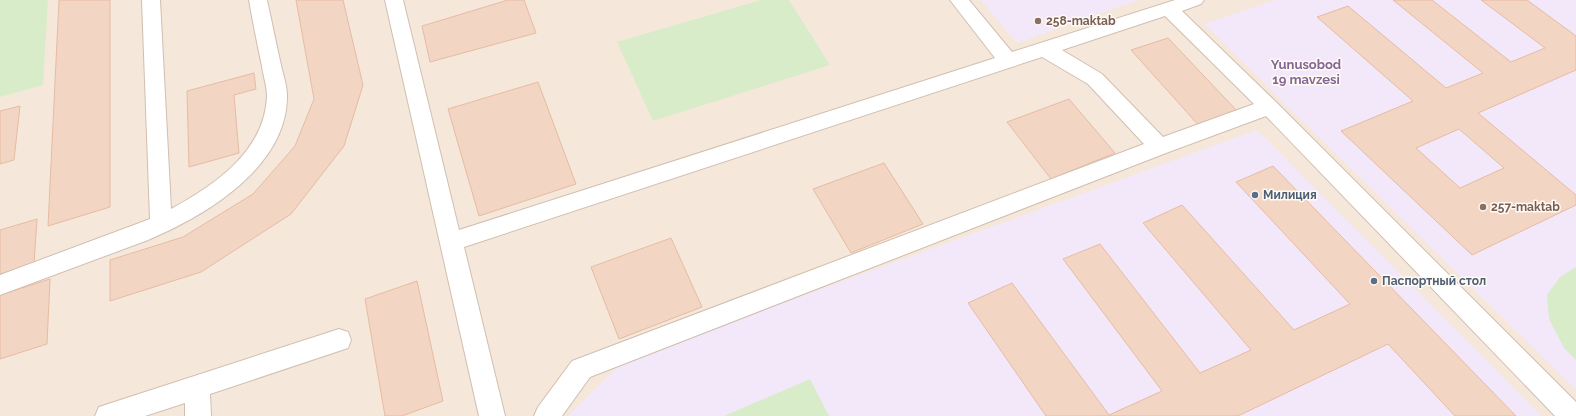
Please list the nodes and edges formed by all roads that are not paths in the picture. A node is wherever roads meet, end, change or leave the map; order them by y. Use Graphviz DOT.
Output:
graph roads {
  1 [pos="151,0"];
  2 [pos="258,0"];
  3 [pos="394,0"];
  4 [pos="959,0"];
  5 [pos="1195,0"];
  6 [pos="1169,9"];
  7 [pos="1044,49"];
  8 [pos="1007,60"];
  9 [pos="1269,107"];
  10 [pos="1159,147"];
  11 [pos="161,225"];
  12 [pos="451,242"];
  13 [pos="0,285"];
  14 [pos="340,340"];
  15 [pos="197,386"];
  16 [pos="108,416"];
  17 [pos="198,416"];
  18 [pos="492,416"];
  19 [pos="547,416"];
  20 [pos="1572,416"];
  1 -- 11 [label="street"];
  2 -- 11 [label="street"];
  3 -- 12 [label="street"];
  4 -- 8 [label="street"];
  5 -- 6 [label="street"];
  6 -- 7 [label="street"];
  6 -- 9 [label="street"];
  7 -- 8 [label="street"];
  7 -- 10 [label="street"];
  8 -- 12 [label="street"];
  9 -- 10 [label="street"];
  9 -- 20 [label="street"];
  10 -- 19 [label="street"];
  11 -- 13 [label="street"];
  12 -- 18 [label="street"];
  14 -- 15 [label="street"];
  15 -- 16 [label="street"];
  15 -- 17 [label="street"];
}
